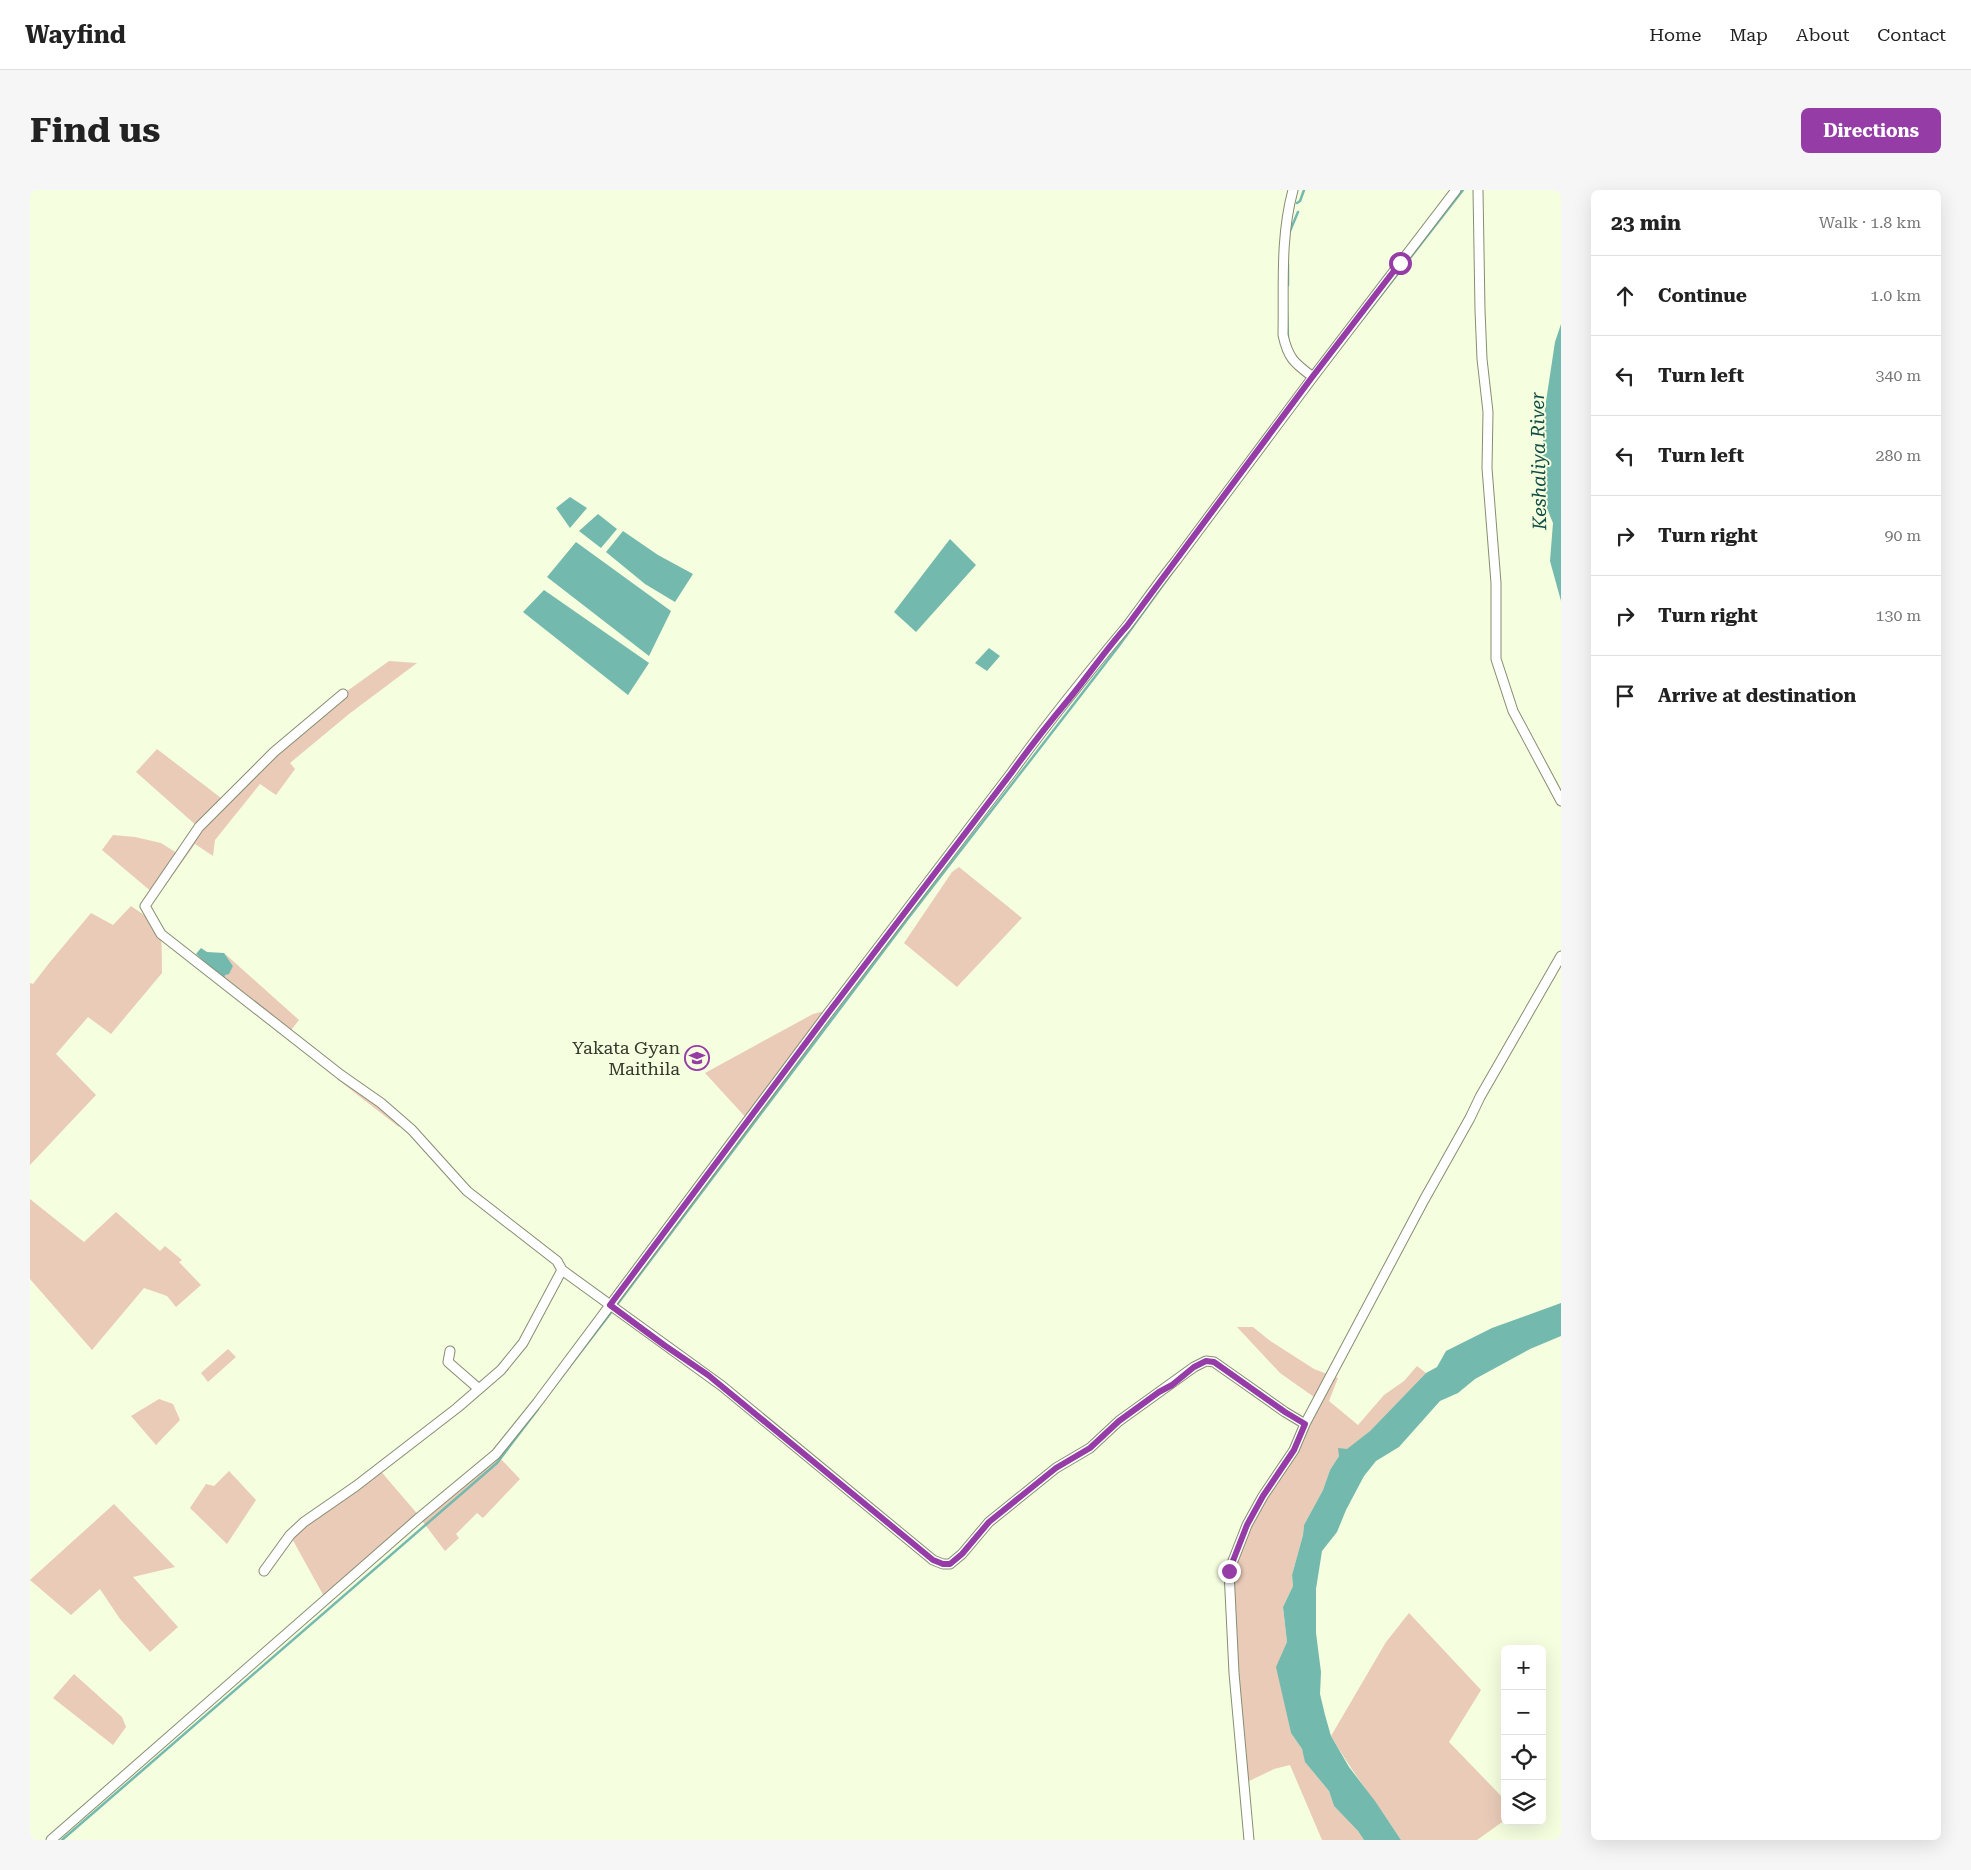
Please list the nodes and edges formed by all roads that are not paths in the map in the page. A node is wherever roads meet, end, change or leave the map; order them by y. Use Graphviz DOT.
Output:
graph roads {
  1 [pos="1293,190"];
  2 [pos="1456,190"];
  3 [pos="1478,190"];
  4 [pos="1313,376"];
  5 [pos="343,694"];
  6 [pos="1561,801"];
  7 [pos="1561,956"];
  8 [pos="562,1270"];
  9 [pos="610,1305"];
  10 [pos="450,1351"];
  11 [pos="479,1389"];
  12 [pos="1305,1424"];
  13 [pos="264,1570"];
  14 [pos="51,1840"];
  15 [pos="1249,1840"];
  1 -- 4 [label="street"];
  2 -- 4 [label="street"];
  3 -- 6 [label="street"];
  4 -- 9 [label="street"];
  5 -- 8 [label="street"];
  7 -- 12 [label="street"];
  8 -- 9 [label="street"];
  8 -- 11 [label="street"];
  9 -- 12 [label="street"];
  9 -- 14 [label="street"];
  10 -- 11 [label="street"];
  11 -- 13 [label="street"];
  12 -- 15 [label="street"];
}
